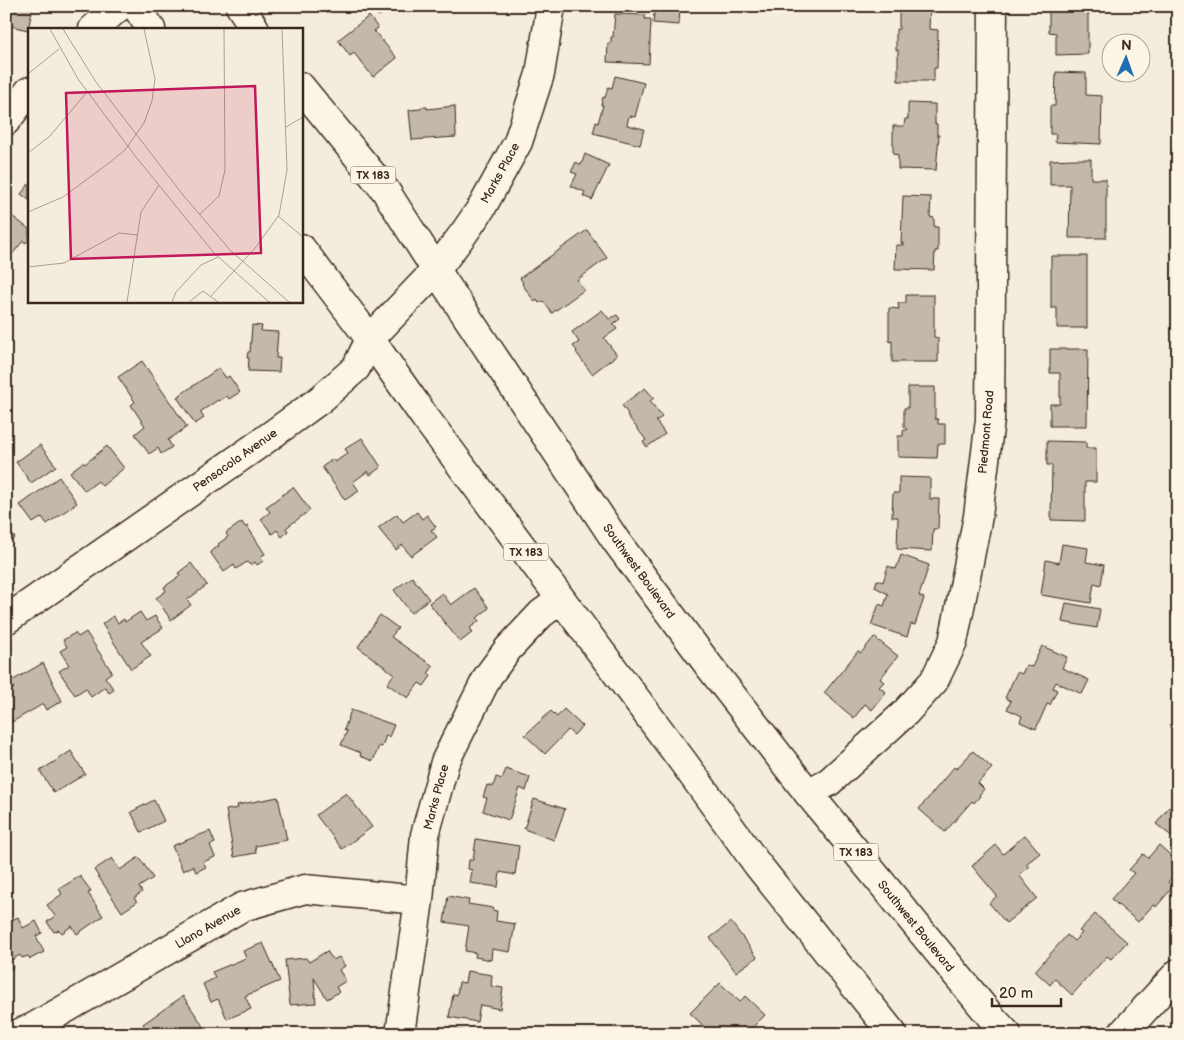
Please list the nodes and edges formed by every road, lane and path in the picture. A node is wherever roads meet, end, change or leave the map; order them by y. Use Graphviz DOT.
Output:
graph roads {
  1 [pos="120,6"];
  2 [pos="136,6"];
  3 [pos="240,6"];
  4 [pos="551,6"];
  5 [pos="993,6"];
  6 [pos="94,28"];
  7 [pos="150,28"];
  8 [pos="254,28"];
  9 [pos="302,88"];
  10 [pos="28,92"];
  11 [pos="6,121"];
  12 [pos="302,249"];
  13 [pos="436,270"];
  14 [pos="370,339"];
  15 [pos="561,599"];
  16 [pos="6,620"];
  17 [pos="808,793"];
  18 [pos="419,900"];
  19 [pos="1178,973"];
  20 [pos="17,1034"];
  21 [pos="400,1034"];
  22 [pos="893,1034"];
  23 [pos="1007,1034"];
  24 [pos="1122,1034"];
  1 -- 6 [label="street"];
  2 -- 7 [label="street"];
  3 -- 8 [label="street"];
  4 -- 13 [label="street, Marks Place"];
  5 -- 17 [label="street, Piedmont Road"];
  9 -- 13 [label="street, Southwest Boulevard / TX 183"];
  10 -- 11 [label="street"];
  12 -- 14 [label="street, TX 183"];
  13 -- 14 [label="street, Pensacola Avenue"];
  13 -- 17 [label="street, Southwest Boulevard / TX 183"];
  14 -- 15 [label="street, TX 183"];
  14 -- 16 [label="street, Pensacola Avenue"];
  15 -- 18 [label="street, Marks Place"];
  15 -- 22 [label="street, TX 183"];
  17 -- 23 [label="street, Southwest Boulevard / TX 183"];
  18 -- 20 [label="street, Llano Avenue"];
  18 -- 21 [label="street, Marks Place"];
  19 -- 24 [label="street"];
}
